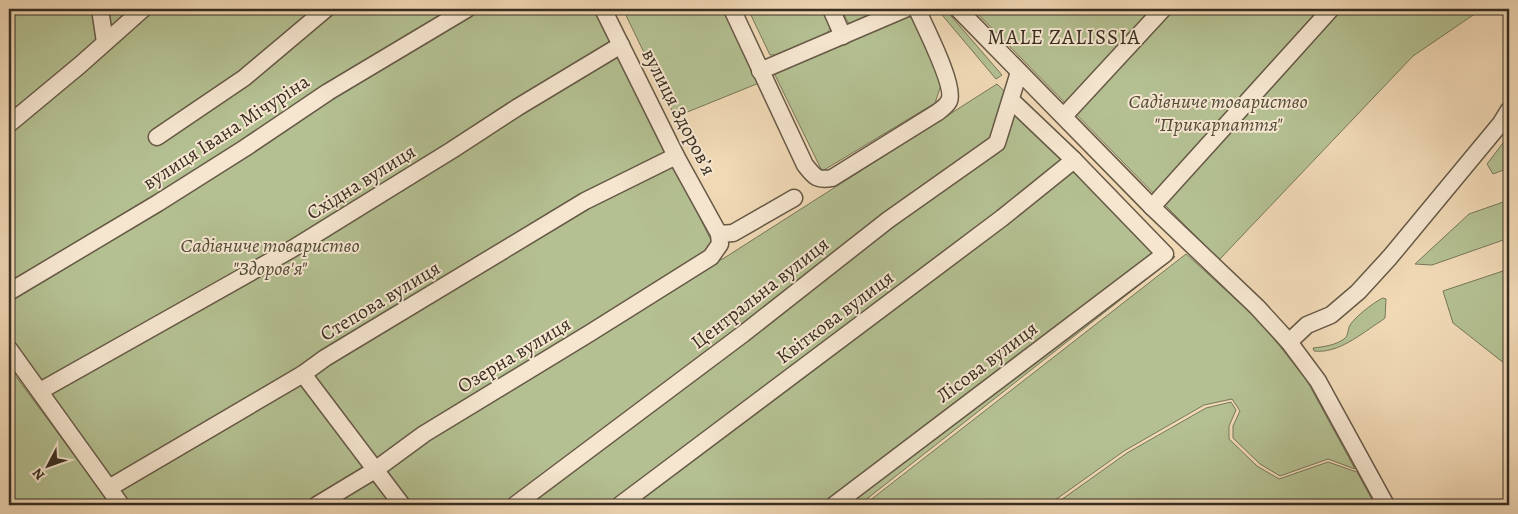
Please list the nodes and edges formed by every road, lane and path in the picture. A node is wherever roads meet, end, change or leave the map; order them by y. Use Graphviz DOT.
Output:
graph roads {
  1 [pos="100,9"];
  2 [pos="143,9"];
  3 [pos="326,9"];
  4 [pos="467,9"];
  5 [pos="603,9"];
  6 [pos="732,9"];
  7 [pos="831,9"];
  8 [pos="906,9"];
  9 [pos="917,9"];
  10 [pos="958,9"];
  11 [pos="1163,9"];
  12 [pos="1331,9"];
  13 [pos="843,36"];
  14 [pos="105,42"];
  15 [pos="621,45"];
  16 [pos="760,71"];
  17 [pos="1020,72"];
  18 [pos="1011,100"];
  19 [pos="1509,110"];
  20 [pos="1064,116"];
  21 [pos="9,124"];
  22 [pos="157,137"];
  23 [pos="676,156"];
  24 [pos="1074,160"];
  25 [pos="794,198"];
  26 [pos="1152,207"];
  27 [pos="719,234"];
  28 [pos="9,292"];
  29 [pos="1289,342"];
  30 [pos="9,349"];
  31 [pos="303,374"];
  32 [pos="40,391"];
  33 [pos="375,470"];
  34 [pos="109,488"];
  35 [pos="121,505"];
  36 [pos="317,505"];
  37 [pos="402,505"];
  38 [pos="515,505"];
  39 [pos="620,505"];
  40 [pos="834,505"];
  41 [pos="1386,505"];
  1 -- 14 [label="street"];
  2 -- 14 [label="street"];
  3 -- 22 [label="street"];
  4 -- 28 [label="street, вулиця Івана Мічуріна"];
  5 -- 15 [label="street, вулиця Здоровʼя"];
  6 -- 16 [label="street"];
  7 -- 13 [label="street"];
  8 -- 13 [label="street"];
  9 -- 16 [label="street"];
  10 -- 17 [label="street"];
  11 -- 20 [label="street"];
  12 -- 26 [label="street"];
  13 -- 16 [label="street"];
  14 -- 21 [label="street"];
  15 -- 23 [label="street, вулиця Здоровʼя"];
  15 -- 32 [label="street, Східна вулиця"];
  17 -- 18 [label="street, Центральна вулиця"];
  17 -- 20 [label="street"];
  18 -- 24 [label="street"];
  18 -- 38 [label="street, Центральна вулиця"];
  19 -- 29 [label="street"];
  20 -- 26 [label="street"];
  23 -- 27 [label="street, вулиця Здоровʼя"];
  23 -- 31 [label="street, Степова вулиця"];
  24 -- 39 [label="street, Квіткова вулиця"];
  24 -- 40 [label="street, Лісова вулиця"];
  25 -- 27 [label="street"];
  26 -- 29 [label="street"];
  27 -- 33 [label="street, Озерна вулиця"];
  29 -- 41 [label="street"];
  30 -- 32 [label="street"];
  31 -- 33 [label="street"];
  31 -- 34 [label="street, Степова вулиця"];
  32 -- 34 [label="street"];
  33 -- 36 [label="street, Озерна вулиця"];
  33 -- 37 [label="street"];
  34 -- 35 [label="street"];
}
